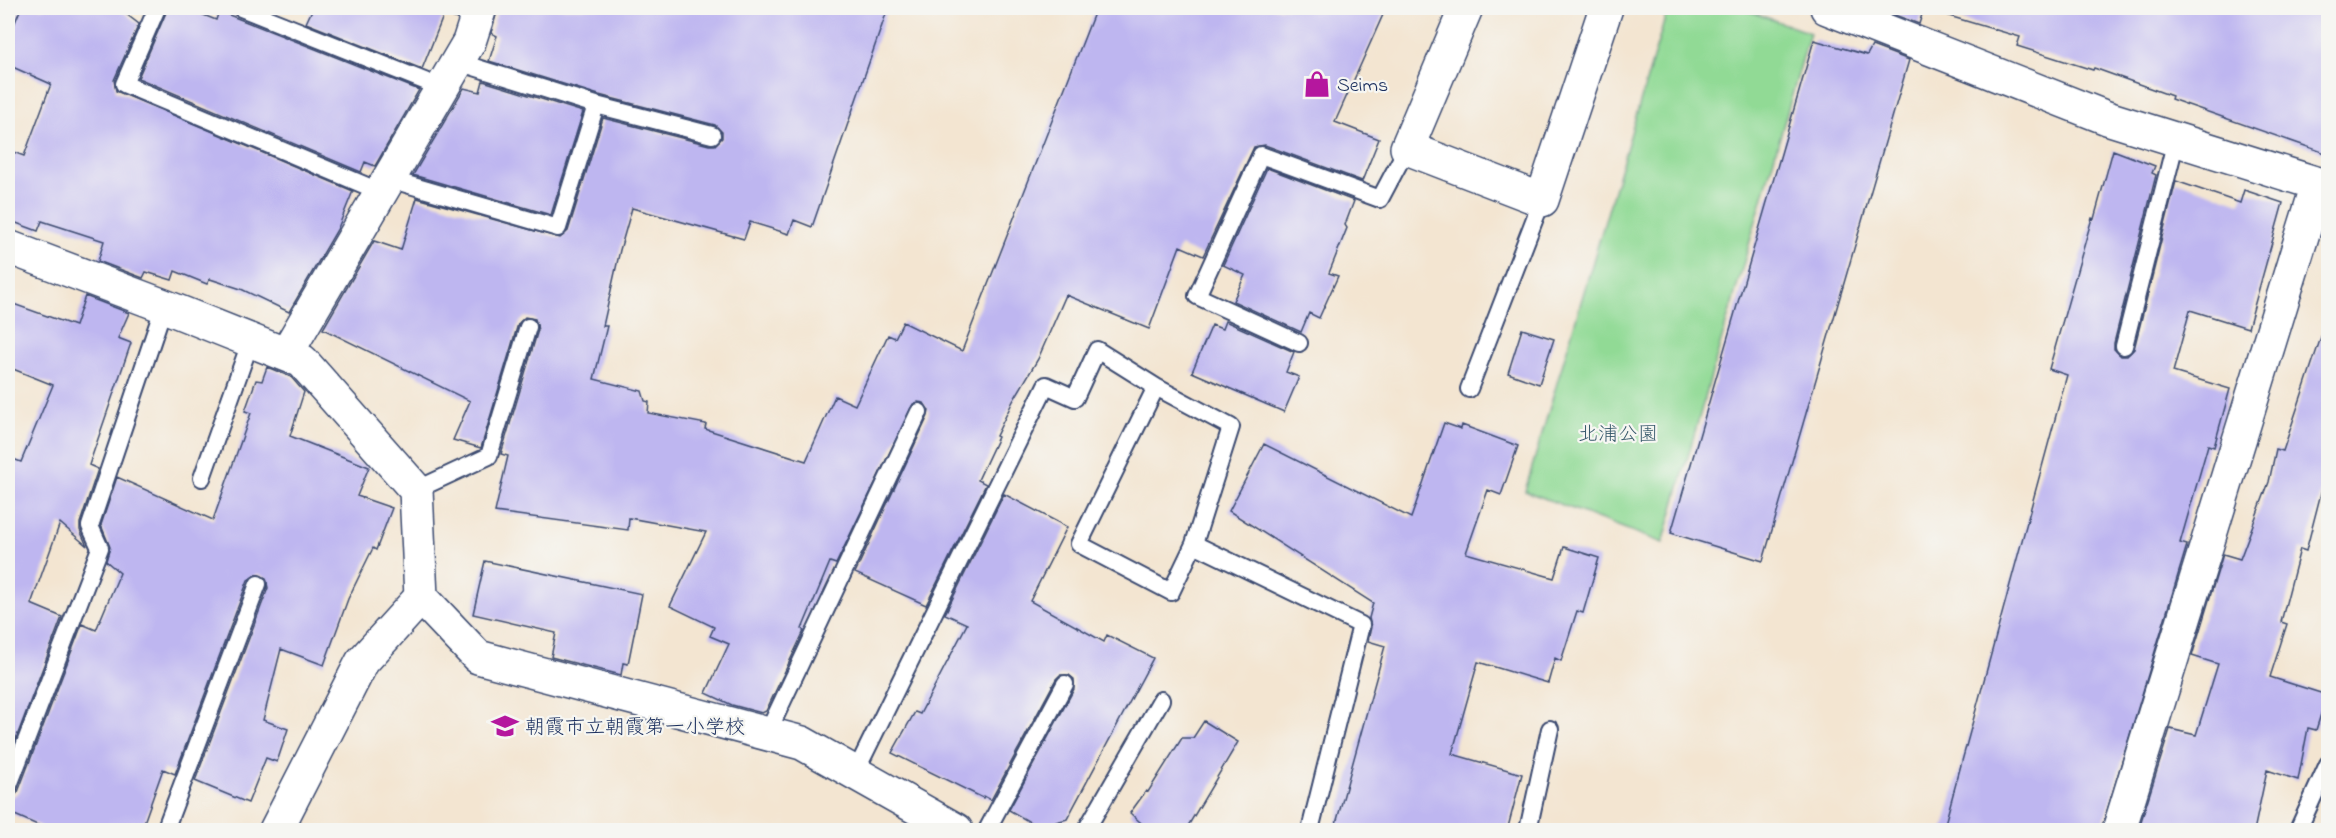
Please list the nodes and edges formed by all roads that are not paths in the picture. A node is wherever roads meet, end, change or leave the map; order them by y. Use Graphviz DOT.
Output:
graph roads {
  1 [pos="157,8"];
  2 [pos="241,8"];
  3 [pos="480,8"];
  4 [pos="1466,8"];
  5 [pos="1606,8"];
  6 [pos="1827,8"];
  7 [pos="1860,15"];
  8 [pos="450,75"];
  9 [pos="596,105"];
  10 [pos="712,135"];
  11 [pos="2176,140"];
  12 [pos="1407,148"];
  13 [pos="385,185"];
  14 [pos="2323,185"];
  15 [pos="1542,200"];
  16 [pos="8,247"];
  17 [pos="164,306"];
  18 [pos="528,327"];
  19 [pos="251,340"];
  20 [pos="1299,343"];
  21 [pos="2124,346"];
  22 [pos="286,354"];
  23 [pos="1156,387"];
  24 [pos="1469,389"];
  25 [pos="920,412"];
  26 [pos="202,478"];
  27 [pos="416,490"];
  28 [pos="1194,544"];
  29 [pos="258,584"];
  30 [pos="421,597"];
  31 [pos="1065,684"];
  32 [pos="1161,700"];
  33 [pos="1550,729"];
  34 [pos="767,734"];
  35 [pos="2328,764"];
  36 [pos="855,773"];
  37 [pos="8,789"];
  38 [pos="165,831"];
  39 [pos="276,831"];
  40 [pos="956,831"];
  41 [pos="987,831"];
  42 [pos="1086,831"];
  43 [pos="1310,831"];
  44 [pos="1528,831"];
  45 [pos="2119,831"];
  46 [pos="2298,831"];
  1 -- 13 [label="lane"];
  2 -- 8 [label="lane"];
  3 -- 8 [label="street"];
  4 -- 12 [label="street"];
  5 -- 15 [label="street"];
  6 -- 7 [label="street"];
  7 -- 11 [label="street"];
  8 -- 9 [label="lane"];
  8 -- 13 [label="street"];
  9 -- 10 [label="lane"];
  9 -- 13 [label="lane"];
  11 -- 14 [label="street"];
  11 -- 21 [label="lane"];
  12 -- 15 [label="street"];
  12 -- 20 [label="lane"];
  13 -- 22 [label="street"];
  14 -- 45 [label="street"];
  15 -- 24 [label="lane"];
  16 -- 17 [label="street"];
  17 -- 19 [label="street"];
  17 -- 37 [label="lane"];
  18 -- 27 [label="lane"];
  19 -- 22 [label="street"];
  19 -- 26 [label="lane"];
  22 -- 27 [label="street"];
  23 -- 28 [label="lane"];
  23 -- 28 [label="lane"];
  23 -- 36 [label="lane"];
  25 -- 34 [label="lane"];
  27 -- 30 [label="street"];
  28 -- 43 [label="lane"];
  29 -- 38 [label="lane"];
  30 -- 34 [label="street"];
  30 -- 39 [label="street"];
  31 -- 41 [label="lane"];
  32 -- 42 [label="lane"];
  33 -- 44 [label="lane"];
  34 -- 36 [label="street"];
  35 -- 46 [label="lane"];
  36 -- 40 [label="street"];
}
